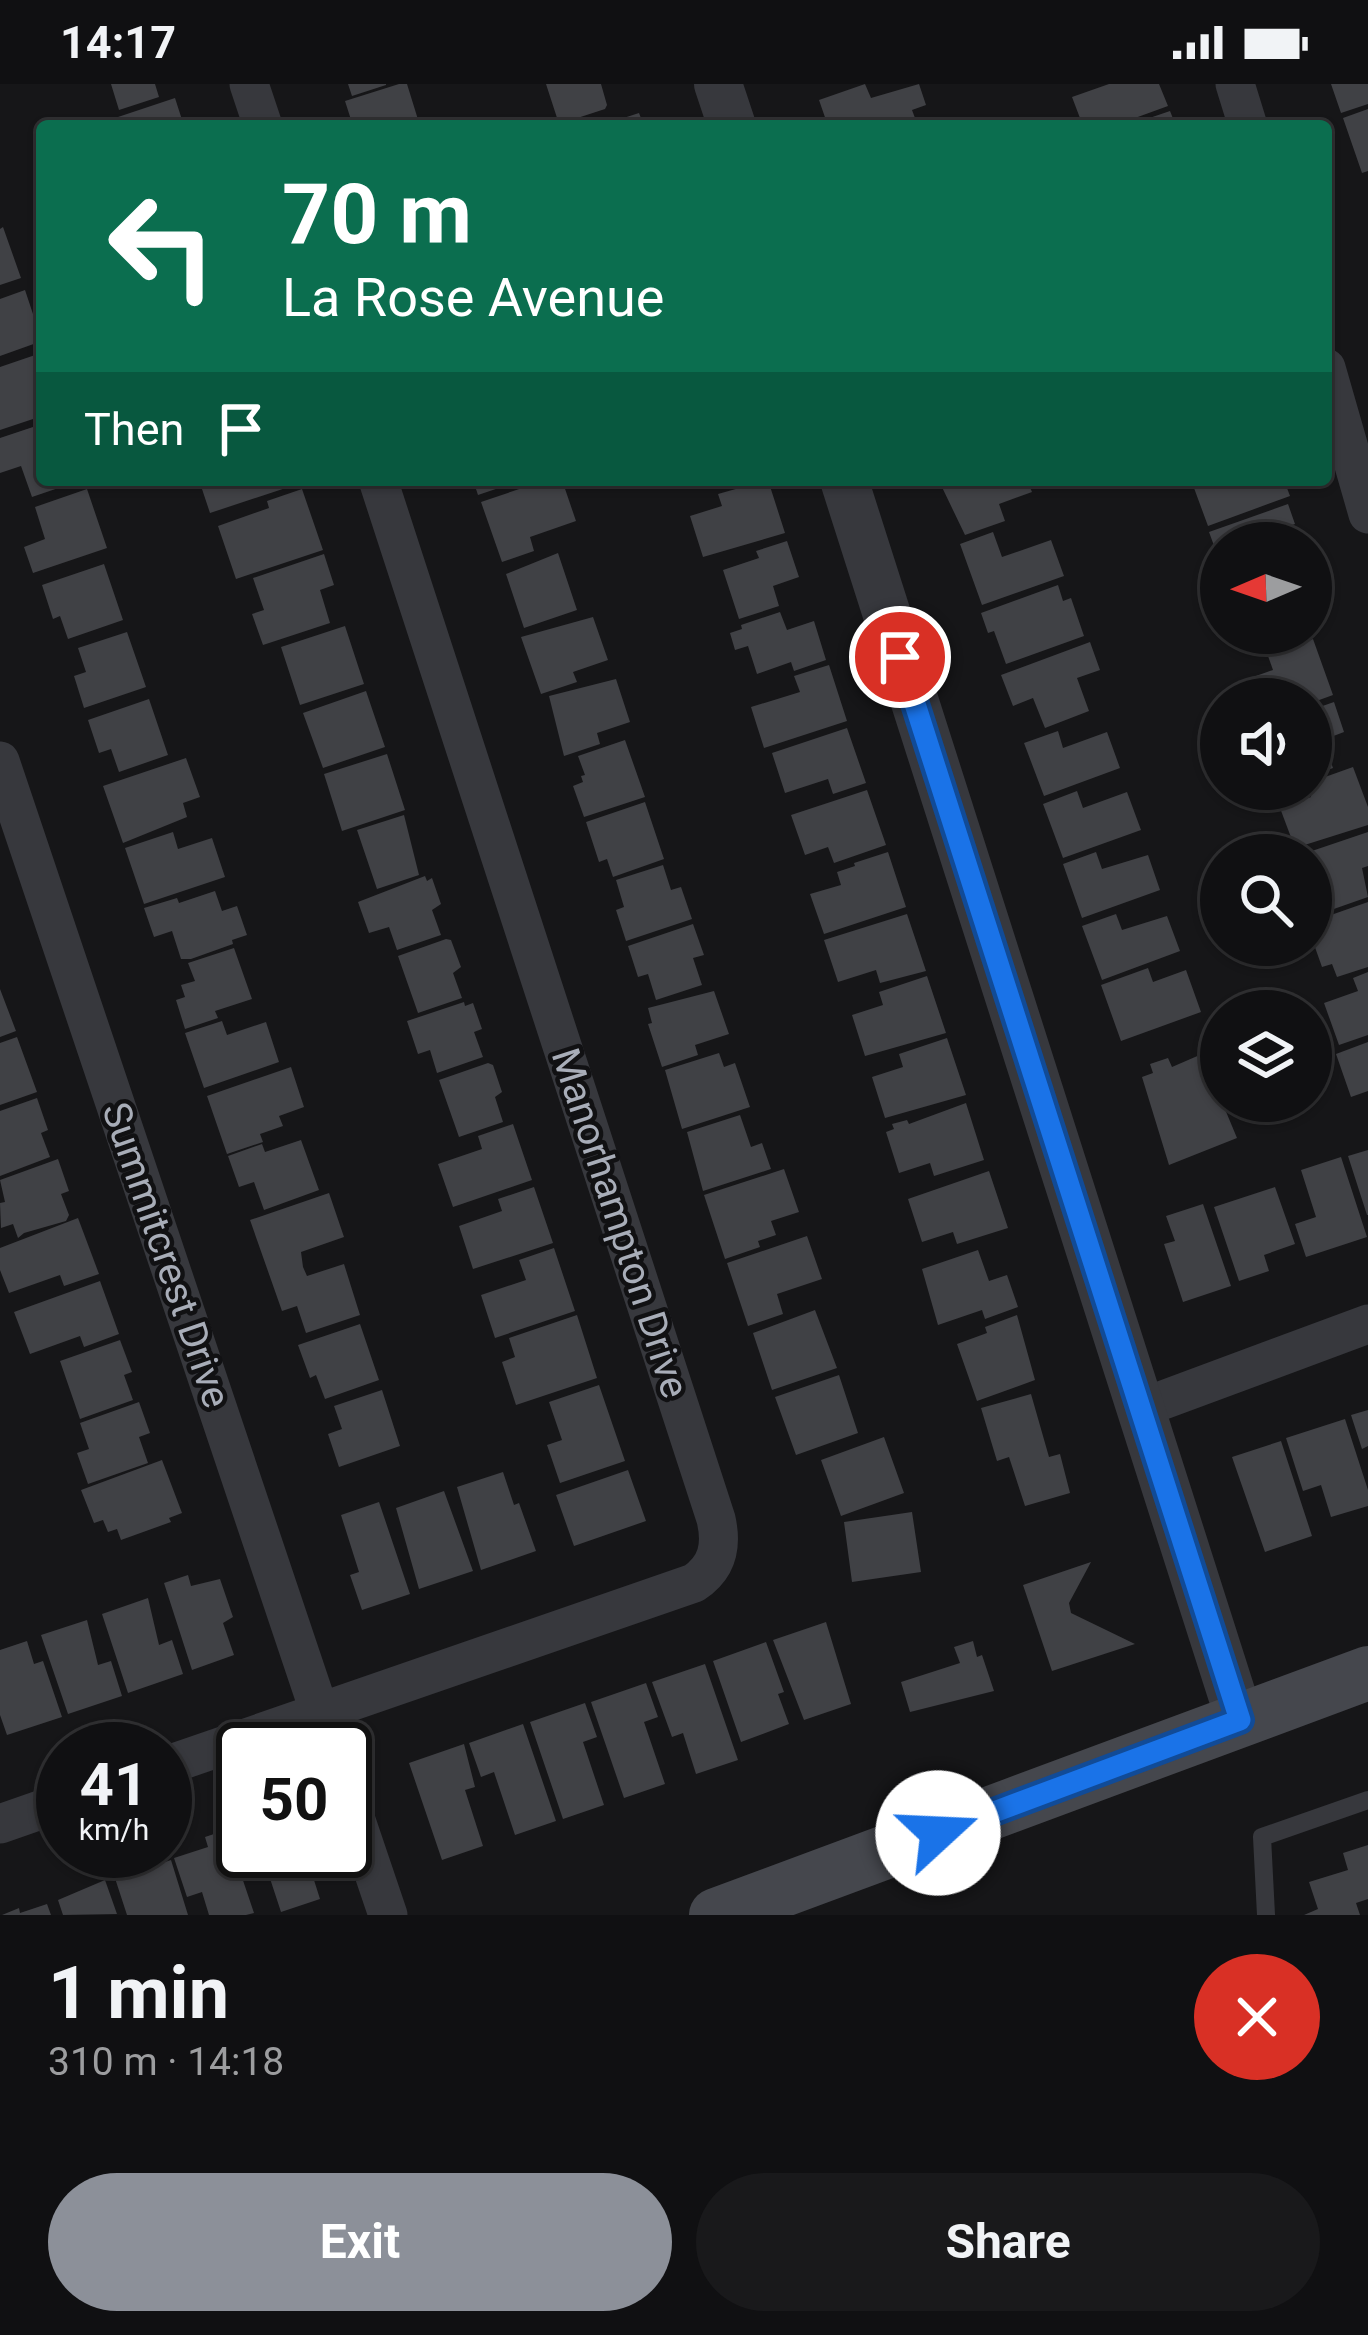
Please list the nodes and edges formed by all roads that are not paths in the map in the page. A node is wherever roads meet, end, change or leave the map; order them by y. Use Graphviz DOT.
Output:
graph roads {
  1 [pos="250,84"];
  2 [pos="718,84"];
  3 [pos="1235,84"];
  4 [pos="261,120"];
  5 [pos="730,120"];
  6 [pos="1247,120"];
  7 [pos="1332,389"];
  8 [pos="380,486"];
  9 [pos="846,486"];
  10 [pos="1368,514"];
  11 [pos="0,761"];
  12 [pos="1368,1324"];
  13 [pos="1139,1408"];
  14 [pos="1368,1673"];
  15 [pos="1240,1720"];
  16 [pos="323,1722"];
  17 [pos="348,1722"];
  18 [pos="1368,1800"];
  19 [pos="36,1811"];
  20 [pos="0,1824"];
  21 [pos="372,1868"];
  22 [pos="388,1915"];
  23 [pos="716,1915"];
  24 [pos="1266,1915"];
  1 -- 4 [label="street"];
  2 -- 5 [label="street"];
  3 -- 6 [label="street"];
  7 -- 10 [label="street"];
  8 -- 17 [label="street, Manorhampton Drive"];
  9 -- 13 [label="street"];
  11 -- 16 [label="street, Summitcrest Drive"];
  12 -- 13 [label="street"];
  13 -- 15 [label="street"];
  14 -- 15 [label="main road"];
  15 -- 23 [label="main road"];
  18 -- 24 [label="lane"];
  19 -- 20 [label="street"];
  21 -- 22 [label="street"];
}
